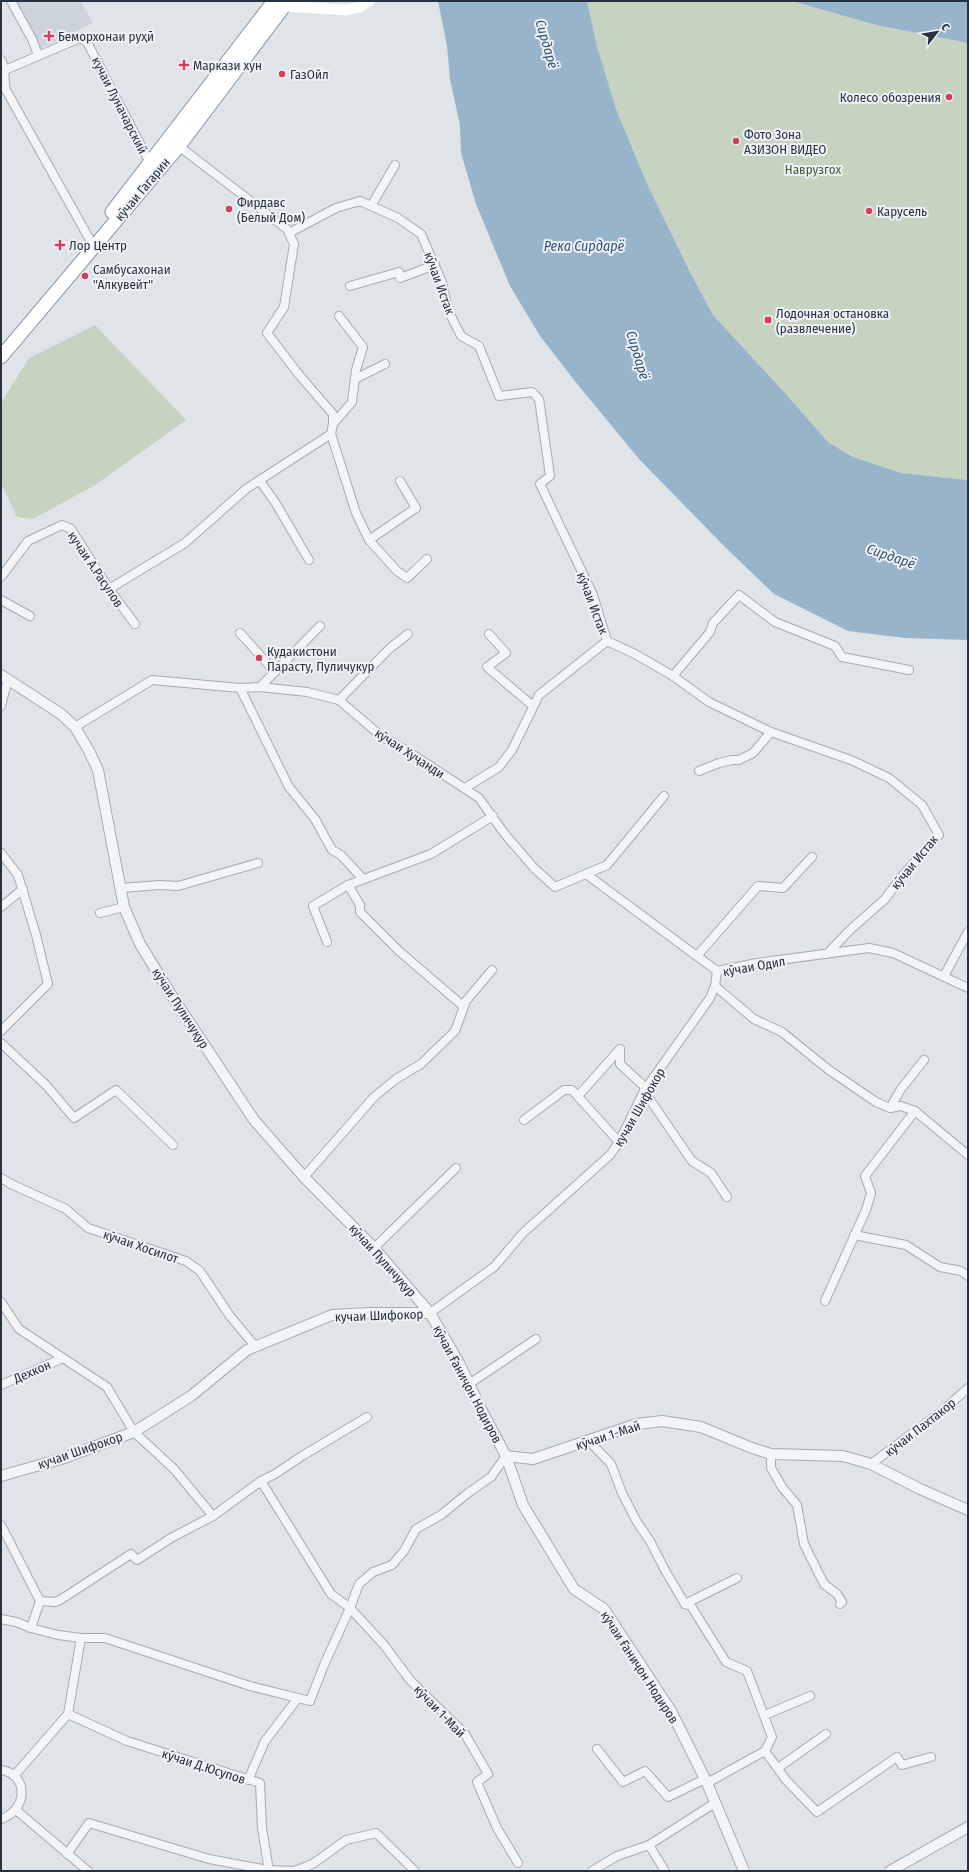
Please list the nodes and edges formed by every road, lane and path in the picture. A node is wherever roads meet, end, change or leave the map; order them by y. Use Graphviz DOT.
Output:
graph roads {
  1 [pos="11,1"];
  2 [pos="330,1"];
  3 [pos="358,1"];
  4 [pos="369,1"];
  5 [pos="282,3"];
  6 [pos="38,55"];
  7 [pos="1,60"];
  8 [pos="5,70"];
  9 [pos="174,142"];
  10 [pos="150,163"];
  11 [pos="396,165"];
  12 [pos="371,206"];
  13 [pos="289,233"];
  14 [pos="90,240"];
  15 [pos="435,265"];
  16 [pos="350,286"];
  17 [pos="339,316"];
  18 [pos="1,343"];
  19 [pos="1,357"];
  20 [pos="386,364"];
  21 [pos="354,379"];
  22 [pos="333,424"];
  23 [pos="331,434"];
  24 [pos="260,481"];
  25 [pos="400,481"];
  26 [pos="369,540"];
  27 [pos="427,559"];
  28 [pos="309,560"];
  29 [pos="1,577"];
  30 [pos="109,589"];
  31 [pos="1,600"];
  32 [pos="30,616"];
  33 [pos="135,624"];
  34 [pos="320,626"];
  35 [pos="240,632"];
  36 [pos="408,634"];
  37 [pos="489,634"];
  38 [pos="608,641"];
  39 [pos="909,670"];
  40 [pos="274,672"];
  41 [pos="673,676"];
  42 [pos="4,677"];
  43 [pos="260,687"];
  44 [pos="240,688"];
  45 [pos="339,700"];
  46 [pos="1,706"];
  47 [pos="533,706"];
  48 [pos="75,727"];
  49 [pos="772,732"];
  50 [pos="699,771"];
  51 [pos="464,788"];
  52 [pos="664,796"];
  53 [pos="492,816"];
  54 [pos="1,853"];
  55 [pos="812,857"];
  56 [pos="258,863"];
  57 [pos="586,874"];
  58 [pos="363,879"];
  59 [pos="348,885"];
  60 [pos="121,888"];
  61 [pos="23,889"];
  62 [pos="1,907"];
  63 [pos="124,907"];
  64 [pos="100,913"];
  65 [pos="968,932"];
  66 [pos="327,942"];
  67 [pos="827,954"];
  68 [pos="696,956"];
  69 [pos="492,970"];
  70 [pos="717,971"];
  71 [pos="944,976"];
  72 [pos="714,986"];
  73 [pos="968,988"];
  74 [pos="463,1006"];
  75 [pos="1,1031"];
  76 [pos="1,1043"];
  77 [pos="924,1060"];
  78 [pos="645,1090"];
  79 [pos="578,1096"];
  80 [pos="890,1108"];
  81 [pos="915,1111"];
  82 [pos="524,1120"];
  83 [pos="619,1142"];
  84 [pos="174,1145"];
  85 [pos="968,1155"];
  86 [pos="456,1168"];
  87 [pos="304,1177"];
  88 [pos="1,1178"];
  89 [pos="727,1197"];
  90 [pos="854,1235"];
  91 [pos="374,1248"];
  92 [pos="968,1276"];
  93 [pos="825,1301"];
  94 [pos="1,1302"];
  95 [pos="430,1313"];
  96 [pos="536,1340"];
  97 [pos="255,1346"];
  98 [pos="63,1358"];
  99 [pos="469,1384"];
  100 [pos="1,1385"];
  101 [pos="968,1388"];
  102 [pos="367,1417"];
  103 [pos="134,1432"];
  104 [pos="589,1441"];
  105 [pos="771,1454"];
  106 [pos="506,1456"];
  107 [pos="871,1464"];
  108 [pos="1,1476"];
  109 [pos="261,1481"];
  110 [pos="968,1510"];
  111 [pos="213,1516"];
  112 [pos="1,1525"];
  113 [pos="736,1578"];
  114 [pos="40,1601"];
  115 [pos="686,1604"];
  116 [pos="840,1604"];
  117 [pos="350,1608"];
  118 [pos="1,1619"];
  119 [pos="31,1628"];
  120 [pos="81,1638"];
  121 [pos="810,1696"];
  122 [pos="298,1698"];
  123 [pos="68,1714"];
  124 [pos="764,1715"];
  125 [pos="826,1734"];
  126 [pos="597,1749"];
  127 [pos="765,1751"];
  128 [pos="931,1757"];
  129 [pos="778,1768"];
  130 [pos="1,1770"];
  131 [pos="14,1776"];
  132 [pos="248,1780"];
  133 [pos="706,1781"];
  134 [pos="715,1803"];
  135 [pos="16,1810"];
  136 [pos="1,1819"];
  137 [pos="968,1827"];
  138 [pos="649,1845"];
  139 [pos="67,1854"];
  140 [pos="518,1863"];
  141 [pos="88,1871"];
  142 [pos="269,1871"];
  143 [pos="415,1871"];
  144 [pos="592,1871"];
  145 [pos="665,1871"];
  146 [pos="744,1871"];
  147 [pos="890,1871"];
  1 -- 6 [label="street"];
  2 -- 3 [label="main road"];
  4 -- 5 [label="main road"];
  5 -- 9 [label="highway, кӯчаи Гагарин"];
  5 -- 9 [label="highway, кӯчаи Гагарин"];
  6 -- 8 [label="street, кучаи Луначарский"];
  6 -- 10 [label="street, кучаи Луначарский"];
  7 -- 8 [label="street"];
  8 -- 14 [label="street"];
  9 -- 10 [label="highway, кӯчаи Гагарин"];
  9 -- 13 [label="street"];
  9 -- 19 [label="highway, кӯчаи Гагарин"];
  10 -- 14 [label="highway, кӯчаи Гагарин"];
  11 -- 12 [label="street"];
  12 -- 13 [label="street, кӯчаи Истак"];
  12 -- 15 [label="street, кӯчаи Истак"];
  13 -- 22 [label="street"];
  14 -- 18 [label="highway, кӯчаи Гагарин"];
  15 -- 16 [label="street"];
  15 -- 38 [label="street, кӯчаи Истак"];
  17 -- 21 [label="street"];
  20 -- 21 [label="street"];
  21 -- 22 [label="street"];
  22 -- 23 [label="street"];
  23 -- 24 [label="street"];
  23 -- 26 [label="street"];
  24 -- 28 [label="street"];
  24 -- 30 [label="street"];
  25 -- 26 [label="street"];
  26 -- 27 [label="street"];
  29 -- 30 [label="street, кучаи А.Расулов"];
  30 -- 33 [label="street, кучаи А.Расулов"];
  31 -- 32 [label="street"];
  34 -- 40 [label="street"];
  35 -- 40 [label="street"];
  36 -- 45 [label="street"];
  37 -- 47 [label="street"];
  38 -- 41 [label="street, кӯчаи Истак"];
  38 -- 47 [label="street"];
  39 -- 41 [label="street"];
  40 -- 43 [label="street"];
  41 -- 49 [label="street, кӯчаи Истак"];
  42 -- 46 [label="street"];
  42 -- 48 [label="street, кӯчаи Пуличуқур"];
  43 -- 44 [label="street, кӯчаи Хуҷанди"];
  43 -- 45 [label="street, кӯчаи Хуҷанди"];
  44 -- 48 [label="street, кӯчаи Хуҷанди"];
  44 -- 58 [label="street"];
  45 -- 51 [label="street, кӯчаи Хуҷанди"];
  47 -- 51 [label="street"];
  48 -- 60 [label="street, кӯчаи Пуличуқур"];
  49 -- 50 [label="street"];
  49 -- 67 [label="street, кӯчаи Истак"];
  51 -- 53 [label="street, кӯчаи Хуҷанди"];
  52 -- 57 [label="street, кӯчаи Хуҷанди"];
  53 -- 57 [label="street, кӯчаи Хуҷанди"];
  53 -- 58 [label="street"];
  54 -- 61 [label="street"];
  55 -- 68 [label="street"];
  56 -- 60 [label="street"];
  57 -- 68 [label="street"];
  58 -- 59 [label="street"];
  59 -- 66 [label="street"];
  59 -- 74 [label="street"];
  60 -- 63 [label="street, кӯчаи Пуличуқур"];
  61 -- 62 [label="street"];
  61 -- 75 [label="street"];
  63 -- 64 [label="street"];
  63 -- 87 [label="street, кӯчаи Пуличуқур"];
  65 -- 71 [label="street"];
  67 -- 70 [label="street, кӯчаи Одил"];
  67 -- 71 [label="street, кӯчаи Одил"];
  68 -- 70 [label="street"];
  69 -- 74 [label="street"];
  70 -- 72 [label="street, кӯчаи Одил"];
  71 -- 73 [label="street, кӯчаи Одил"];
  72 -- 78 [label="street, кучаи Шифокор"];
  72 -- 80 [label="street, кӯчаи Одил"];
  74 -- 87 [label="street"];
  76 -- 84 [label="street"];
  77 -- 80 [label="street"];
  78 -- 79 [label="street"];
  78 -- 83 [label="street, кучаи Шифокор"];
  78 -- 89 [label="street"];
  79 -- 82 [label="street"];
  79 -- 83 [label="street"];
  80 -- 81 [label="street, кӯчаи Одил"];
  81 -- 85 [label="street, кӯчаи Одил"];
  81 -- 90 [label="street"];
  83 -- 95 [label="street, кучаи Шифокор"];
  86 -- 91 [label="street"];
  87 -- 91 [label="street, кӯчаи Пуличуқур"];
  88 -- 97 [label="street, кӯчаи Хосилот"];
  90 -- 92 [label="street"];
  90 -- 93 [label="street"];
  91 -- 95 [label="street, кӯчаи Пуличуқур"];
  94 -- 98 [label="street"];
  95 -- 97 [label="street, кучаи Шифокор"];
  95 -- 99 [label="street, кӯчаи Ғаниҷон Нодиров"];
  96 -- 99 [label="street"];
  97 -- 103 [label="street, кучаи Шифокор"];
  98 -- 100 [label="street, Дехкон"];
  98 -- 103 [label="street"];
  99 -- 106 [label="street, кӯчаи Ғаниҷон Нодиров"];
  101 -- 107 [label="street, кӯчаи Пахтакор"];
  102 -- 109 [label="street"];
  103 -- 108 [label="street, кучаи Шифокор"];
  103 -- 111 [label="street"];
  104 -- 105 [label="street, кӯчаи 1-Май"];
  104 -- 106 [label="street, кӯчаи 1-Май"];
  104 -- 115 [label="street"];
  105 -- 107 [label="street, кӯчаи 1-Май"];
  105 -- 116 [label="street"];
  106 -- 117 [label="street"];
  106 -- 133 [label="street, кӯчаи Ғаниҷон Нодиров"];
  107 -- 110 [label="street, кӯчаи 1-Май"];
  109 -- 111 [label="street"];
  109 -- 117 [label="street, кӯчаи 1-Май"];
  111 -- 114 [label="street"];
  112 -- 114 [label="street"];
  113 -- 115 [label="street"];
  114 -- 119 [label="street"];
  115 -- 124 [label="street"];
  117 -- 122 [label="street"];
  117 -- 140 [label="street, кӯчаи 1-Май"];
  118 -- 119 [label="street"];
  119 -- 120 [label="street"];
  120 -- 122 [label="street"];
  120 -- 123 [label="street"];
  121 -- 124 [label="street"];
  122 -- 132 [label="street"];
  123 -- 131 [label="street"];
  123 -- 132 [label="street, кӯчаи Д.Юсупов"];
  124 -- 127 [label="street"];
  125 -- 129 [label="street"];
  126 -- 133 [label="street"];
  127 -- 129 [label="street"];
  127 -- 133 [label="street"];
  128 -- 129 [label="street"];
  130 -- 131 [label="street"];
  131 -- 135 [label="street"];
  132 -- 142 [label="street, кӯчаи Д.Юсупов"];
  133 -- 134 [label="street, кӯчаи Ғаниҷон Нодиров"];
  134 -- 138 [label="street"];
  134 -- 146 [label="street, кӯчаи Ғаниҷон Нодиров"];
  135 -- 136 [label="street"];
  135 -- 139 [label="street"];
  137 -- 147 [label="street"];
  138 -- 144 [label="street"];
  138 -- 145 [label="street"];
  139 -- 141 [label="street"];
  139 -- 142 [label="street"];
  142 -- 143 [label="street"];
}
